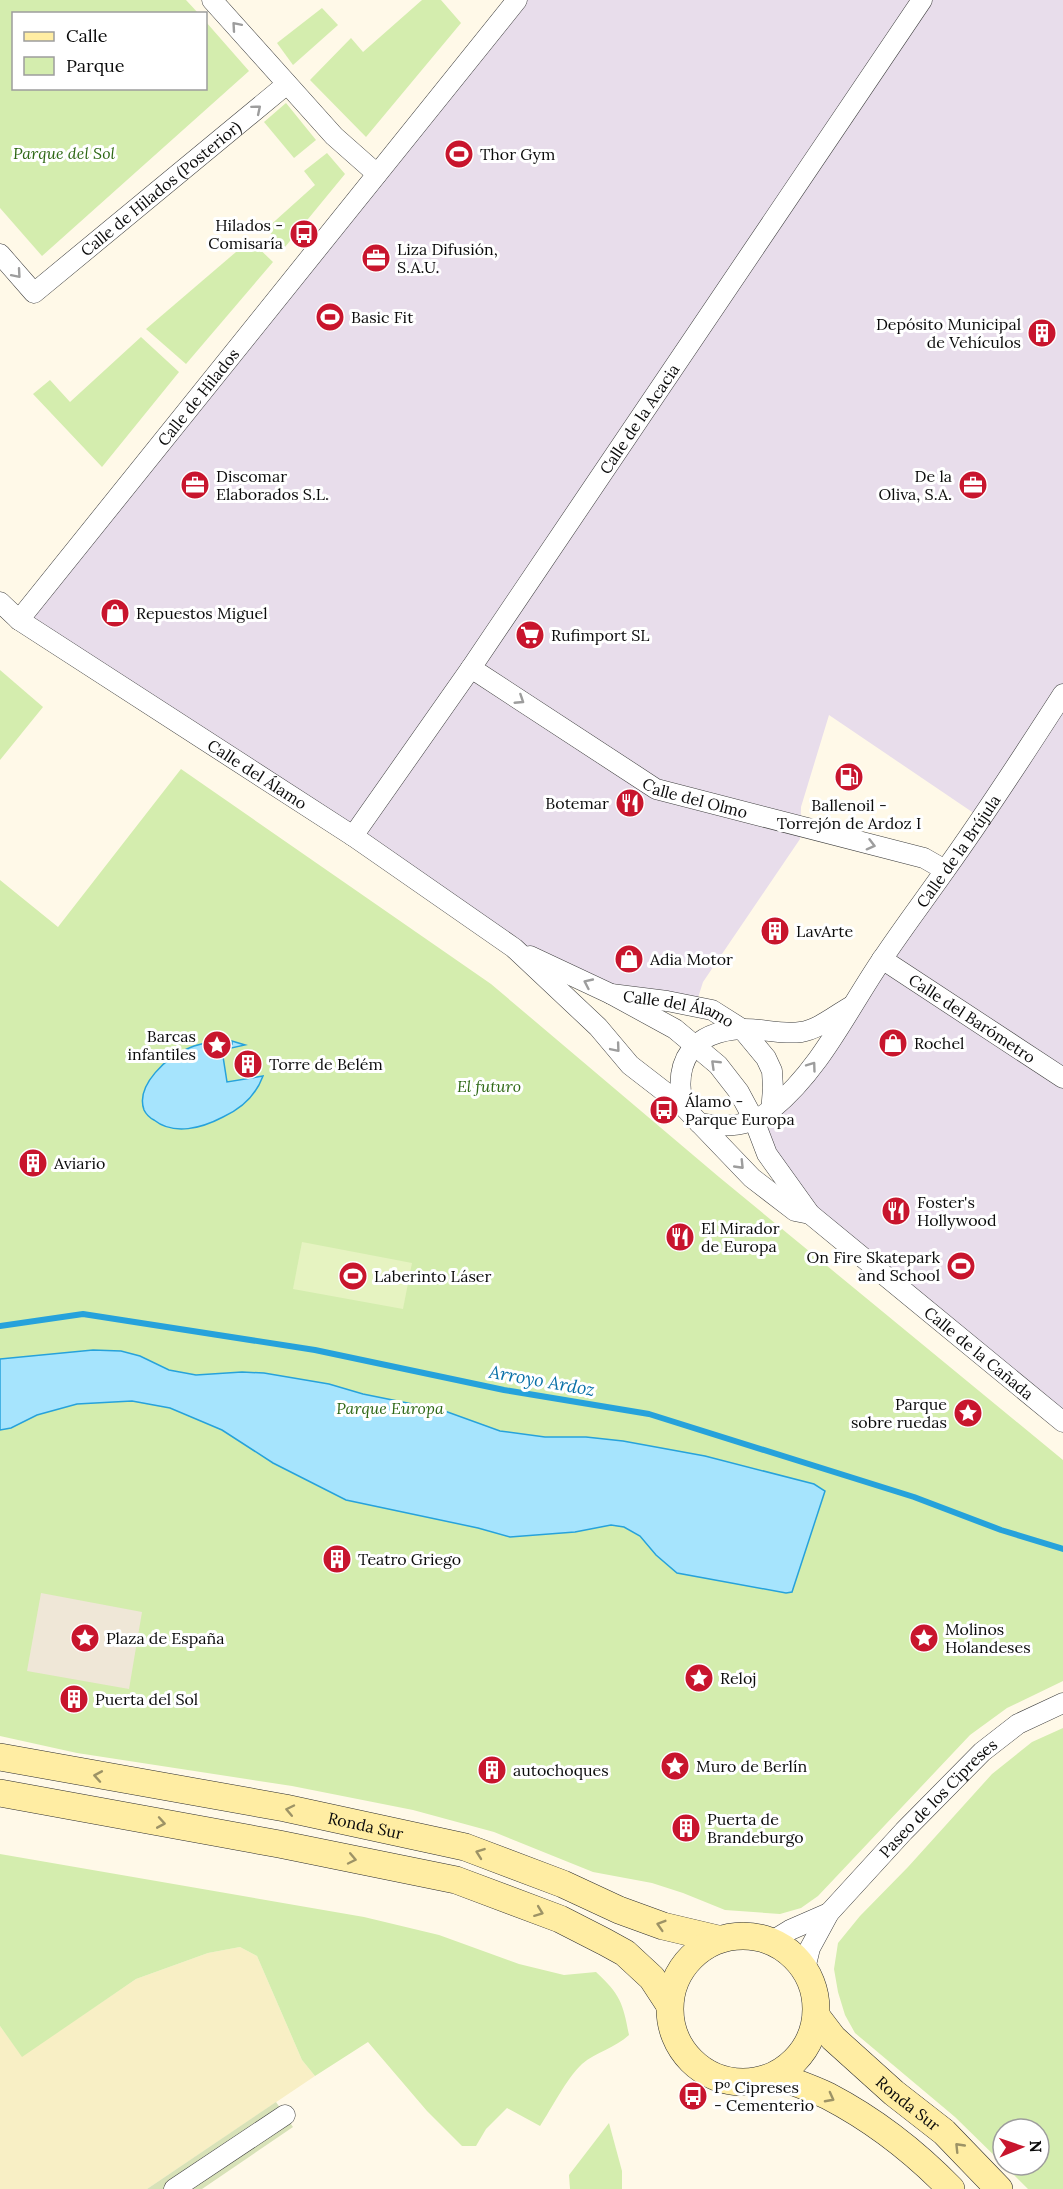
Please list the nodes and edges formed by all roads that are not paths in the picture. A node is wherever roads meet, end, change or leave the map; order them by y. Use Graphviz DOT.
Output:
graph roads {
  1 [pos="212,0"];
  2 [pos="517,0"];
  3 [pos="922,0"];
  4 [pos="286,84"];
  5 [pos="377,174"];
  6 [pos="0,254"];
  7 [pos="0,602"];
  8 [pos="19,620"];
  9 [pos="471,668"];
  10 [pos="1063,694"];
  11 [pos="354,836"];
  12 [pos="945,870"];
  13 [pos="514,948"];
  14 [pos="882,959"];
  15 [pos="611,994"];
  16 [pos="852,1005"];
  17 [pos="742,1029"];
  18 [pos="778,1032"];
  19 [pos="695,1046"];
  20 [pos="1063,1078"];
  21 [pos="683,1106"];
  22 [pos="772,1109"];
  23 [pos="754,1120"];
  24 [pos="699,1123"];
  25 [pos="767,1154"];
  26 [pos="810,1214"];
  27 [pos="1063,1422"];
  28 [pos="1063,1703"];
  29 [pos="0,1757"];
  30 [pos="0,1793"];
  31 [pos="829,1913"];
  32 [pos="718,1939"];
  33 [pos="772,1941"];
  34 [pos="805,1969"];
  35 [pos="669,2004"];
  36 [pos="817,2017"];
  37 [pos="776,2075"];
  38 [pos="285,2115"];
  39 [pos="174,2189"];
  40 [pos="951,2189"];
  41 [pos="999,2189"];
  4 -- 1 [label="street, one-way"];
  2 -- 5 [label="street, Calle de Hilados"];
  3 -- 9 [label="street, Calle de la Acacia"];
  4 -- 5 [label="street"];
  6 -- 4 [label="street, Calle de Hilados (Posterior), one-way"];
  5 -- 8 [label="street, Calle de Hilados"];
  7 -- 8 [label="street, Calle del Álamo"];
  8 -- 11 [label="street, Calle del Álamo"];
  9 -- 11 [label="street, Calle de la Acacia"];
  9 -- 12 [label="street, Calle del Olmo, one-way"];
  10 -- 12 [label="street, Calle de la Brújula"];
  11 -- 13 [label="street, Calle del Álamo"];
  12 -- 14 [label="street, Calle de la Brújula"];
  15 -- 13 [label="street, Calle del Álamo, one-way"];
  13 -- 21 [label="street, Calle del Álamo, one-way"];
  14 -- 16 [label="street, Calle de la Brújula"];
  14 -- 20 [label="street, Calle del Barómetro"];
  15 -- 17 [label="street, Calle del Álamo"];
  15 -- 19 [label="street, Calle del Álamo"];
  16 -- 18 [label="street, Calle de la Brújula"];
  22 -- 16 [label="street, Calle de la Brújula, one-way"];
  17 -- 18 [label="street, Calle del Álamo"];
  17 -- 19 [label="street, Calle del Álamo"];
  17 -- 22 [label="street, Calle del Álamo"];
  19 -- 21 [label="street, Calle del Álamo"];
  23 -- 19 [label="street, Calle del Álamo, one-way"];
  21 -- 24 [label="street, Calle del Álamo"];
  22 -- 23 [label="street"];
  22 -- 25 [label="street, Calle del Álamo"];
  23 -- 24 [label="street"];
  23 -- 25 [label="street, Calle del Álamo"];
  24 -- 26 [label="street, Calle del Álamo, one-way"];
  25 -- 26 [label="street, Calle del Álamo"];
  26 -- 27 [label="street, Calle de la Cañada"];
  28 -- 31 [label="street, Paseo de los Cipreses"];
  32 -- 29 [label="main road, Ronda Sur, one-way"];
  30 -- 35 [label="main road, Ronda Sur, one-way"];
  31 -- 33 [label="street, Paseo de los Cipreses"];
  31 -- 34 [label="street, Paseo de los Cipreses"];
  32 -- 33 [label="main road, Ronda Sur"];
  32 -- 35 [label="main road, Ronda Sur"];
  33 -- 34 [label="main road, Ronda Sur"];
  34 -- 36 [label="main road, Ronda Sur"];
  35 -- 37 [label="main road, Ronda Sur"];
  36 -- 37 [label="main road, Ronda Sur"];
  41 -- 36 [label="main road, Ronda Sur, one-way"];
  37 -- 40 [label="main road, one-way"];
  38 -- 39 [label="street"];
}
